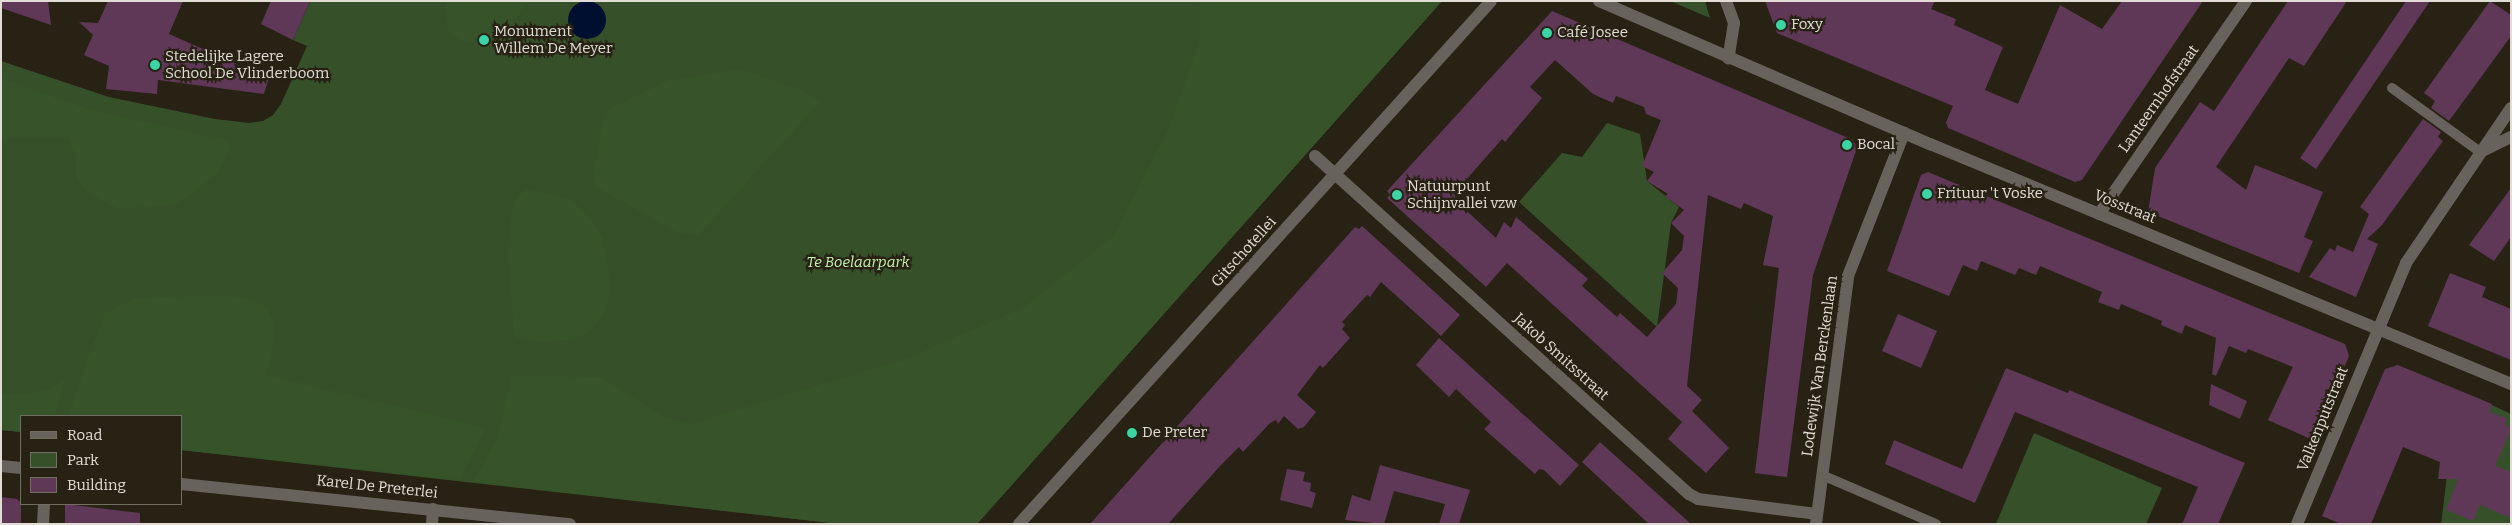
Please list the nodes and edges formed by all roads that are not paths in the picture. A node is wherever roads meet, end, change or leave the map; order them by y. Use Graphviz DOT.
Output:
graph roads {
  1 [pos="1491,1"];
  2 [pos="1598,1"];
  3 [pos="1726,1"];
  4 [pos="2246,1"];
  5 [pos="1728,59"];
  6 [pos="2392,88"];
  7 [pos="2511,108"];
  8 [pos="1904,133"];
  9 [pos="2511,137"];
  10 [pos="2480,152"];
  11 [pos="1315,156"];
  12 [pos="1335,174"];
  13 [pos="2099,214"];
  14 [pos="2378,327"];
  15 [pos="2511,384"];
  16 [pos="1,466"];
  17 [pos="20,468"];
  18 [pos="1822,475"];
  19 [pos="182,484"];
  20 [pos="44,505"];
  21 [pos="433,509"];
  22 [pos="1816,519"];
  23 [pos="43,524"];
  24 [pos="432,524"];
  25 [pos="570,524"];
  26 [pos="1019,524"];
  27 [pos="1936,524"];
  28 [pos="2297,524"];
  1 -- 12 [label="street, Gitschotellei"];
  2 -- 5 [label="street, Vosstraat"];
  3 -- 5 [label="street"];
  4 -- 13 [label="street, Lanteernhofstraat"];
  5 -- 8 [label="street, Vosstraat"];
  6 -- 10 [label="lane"];
  7 -- 10 [label="street, Valkenputstraat"];
  8 -- 13 [label="street, Vosstraat"];
  8 -- 18 [label="street, Lodewijk Van Berckenlaan"];
  9 -- 10 [label="street"];
  10 -- 14 [label="street, Valkenputstraat"];
  11 -- 12 [label="street, Jakob Smitsstraat"];
  12 -- 22 [label="street, Jakob Smitsstraat"];
  12 -- 26 [label="street, Gitschotellei"];
  13 -- 14 [label="street, Vosstraat"];
  14 -- 15 [label="street, Vosstraat"];
  14 -- 28 [label="street, Valkenputstraat"];
  16 -- 17 [label="street"];
  18 -- 22 [label="street, Lodewijk Van Berckenlaan"];
  18 -- 27 [label="lane"];
  19 -- 21 [label="street, Karel De Preterlei"];
  20 -- 23 [label="street"];
  21 -- 24 [label="street"];
  21 -- 25 [label="street, Karel De Preterlei"];
}
